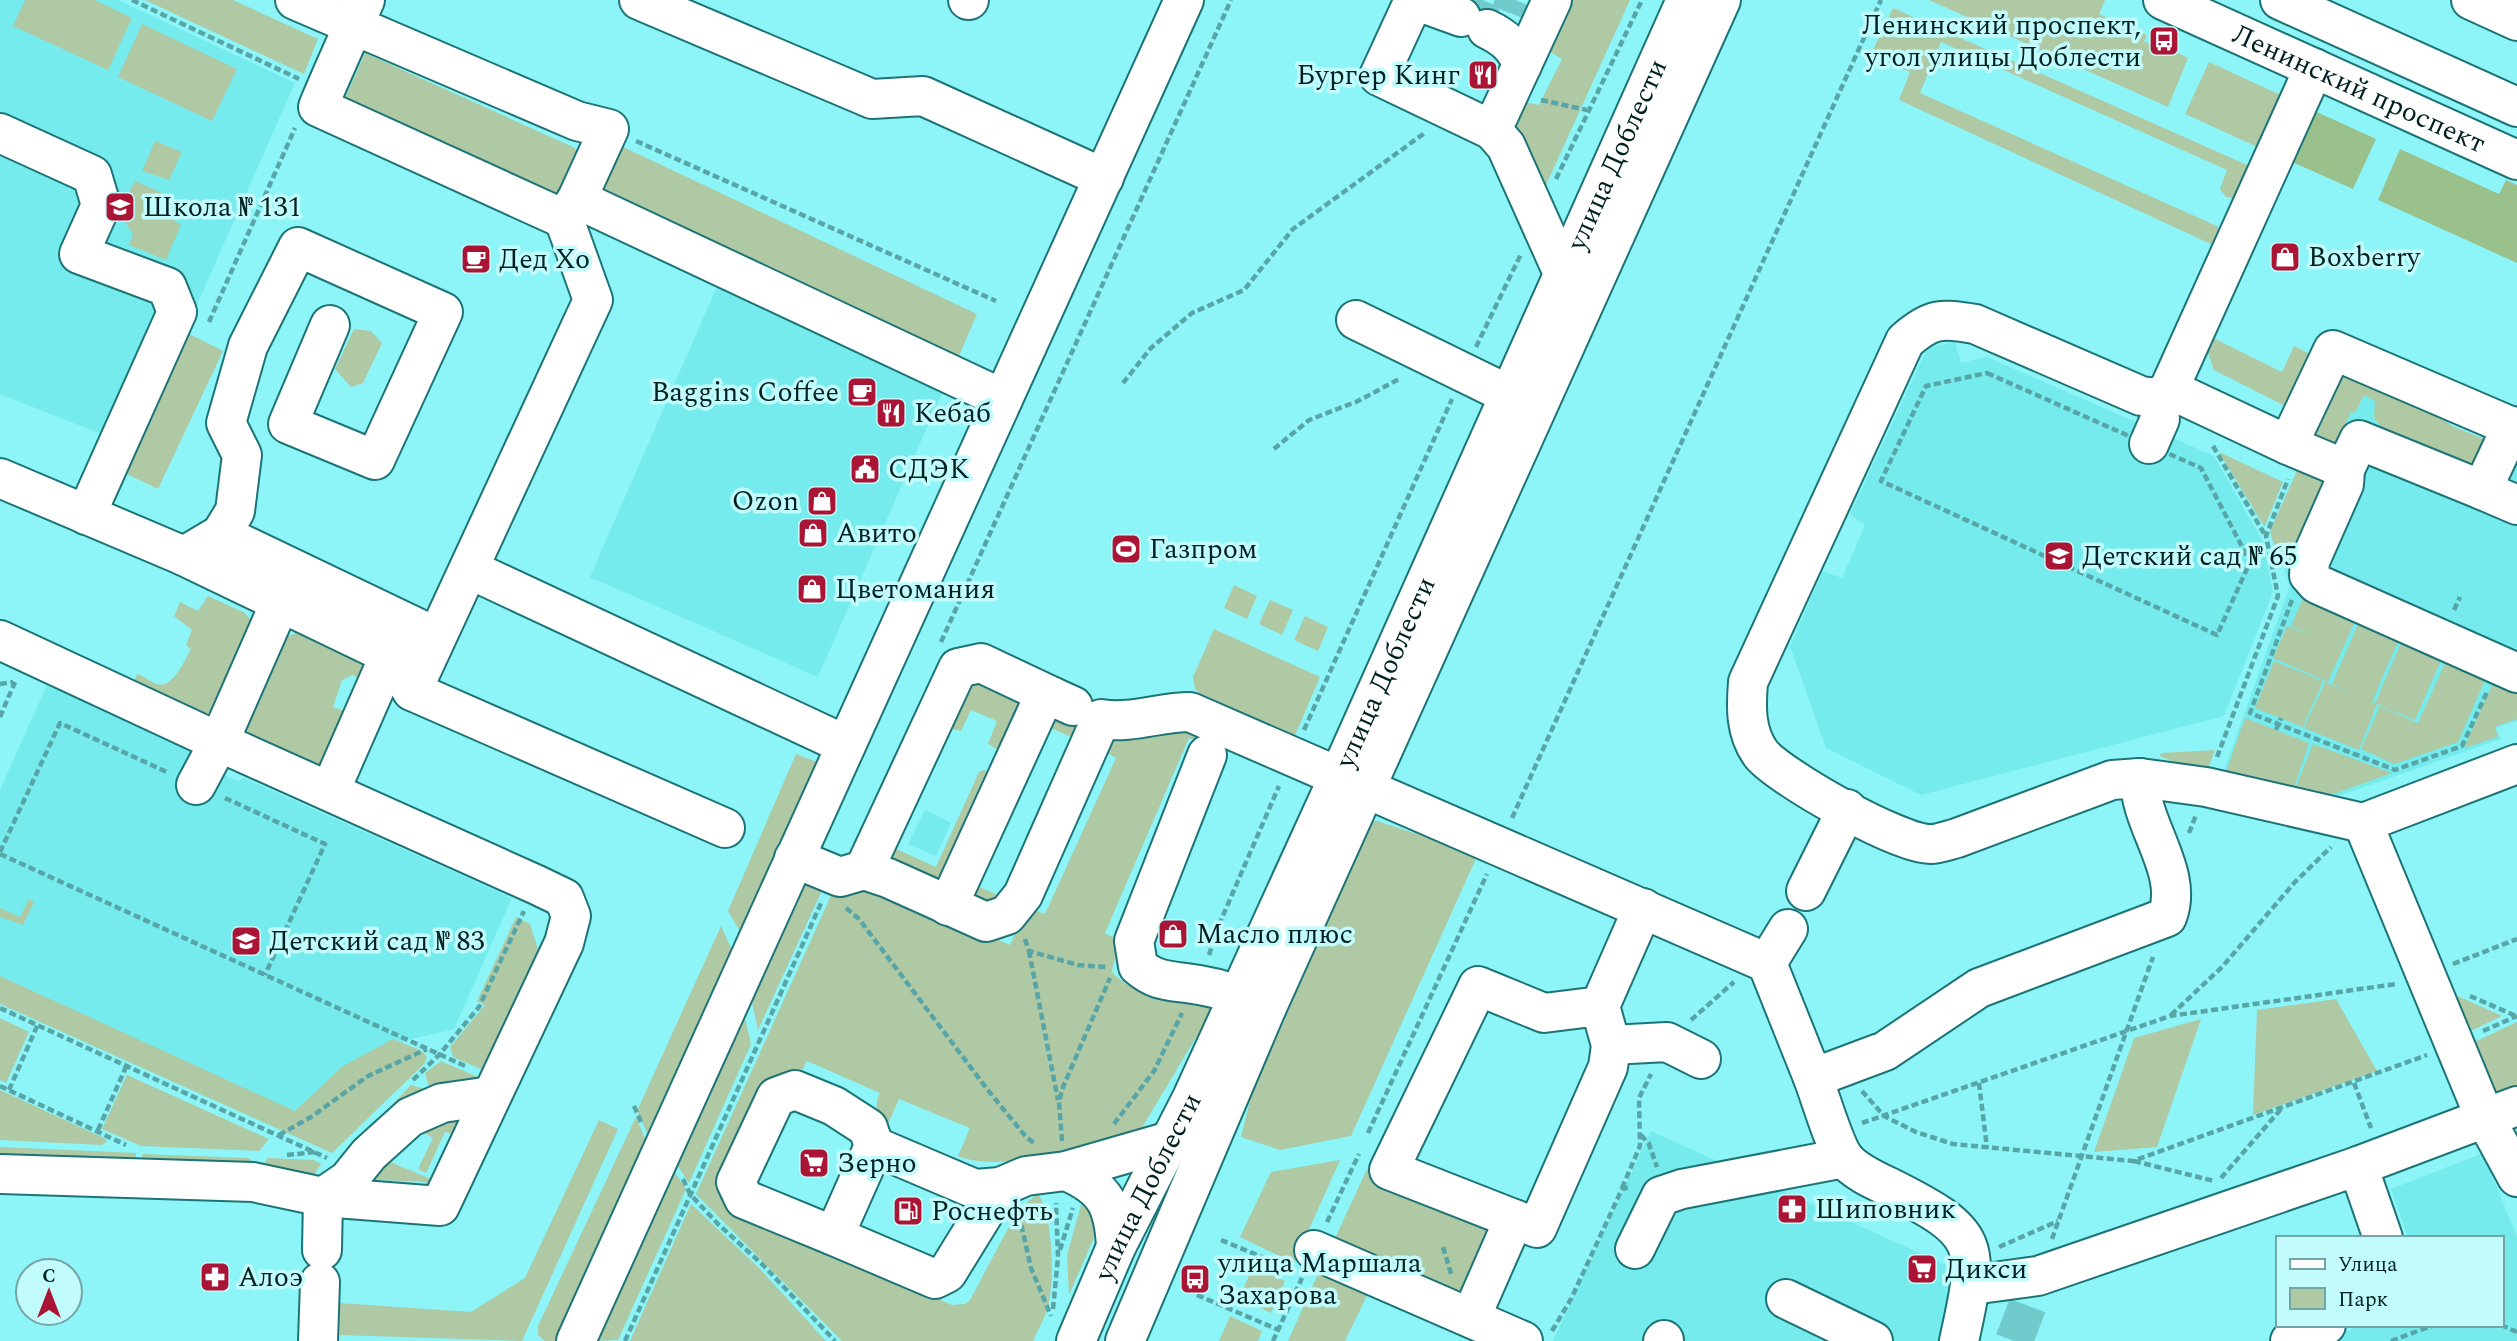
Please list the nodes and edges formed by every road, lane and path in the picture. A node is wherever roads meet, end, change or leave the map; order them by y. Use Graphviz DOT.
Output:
graph roads {
  1 [pos="132,0"];
  2 [pos="295,0"];
  3 [pos="639,0"];
  4 [pos="1184,0"];
  5 [pos="1414,0"];
  6 [pos="1642,0"];
  7 [pos="1686,0"];
  8 [pos="1721,0"];
  9 [pos="1881,0"];
  10 [pos="2163,0"];
  11 [pos="2280,0"];
  12 [pos="2470,0"];
  13 [pos="359,13"];
  14 [pos="2517,21"];
  15 [pos="1500,25"];
  16 [pos="1387,58"];
  17 [pos="2314,68"];
  18 [pos="325,91"];
  19 [pos="2517,107"];
  20 [pos="1452,110"];
  21 [pos="1496,121"];
  22 [pos="297,123"];
  23 [pos="609,129"];
  24 [pos="0,133"];
  25 [pos="2517,160"];
  26 [pos="1104,178"];
  27 [pos="570,209"];
  28 [pos="1538,218"];
  29 [pos="1562,271"];
  30 [pos="221,294"];
  31 [pos="996,301"];
  32 [pos="1356,320"];
  33 [pos="330,326"];
  34 [pos="1447,365"];
  35 [pos="1124,383"];
  36 [pos="2164,394"];
  37 [pos="1003,399"];
  38 [pos="1521,402"];
  39 [pos="2514,427"];
  40 [pos="2149,443"];
  41 [pos="2222,448"];
  42 [pos="1273,449"];
  43 [pos="2283,460"];
  44 [pos="2345,470"];
  45 [pos="0,478"];
  46 [pos="2482,490"];
  47 [pos="2517,505"];
  48 [pos="86,515"];
  49 [pos="221,534"];
  50 [pos="2266,536"];
  51 [pos="184,556"];
  52 [pos="471,570"];
  53 [pos="288,586"];
  54 [pos="2293,595"];
  55 [pos="2460,597"];
  56 [pos="2457,604"];
  57 [pos="410,638"];
  58 [pos="0,640"];
  59 [pos="2508,669"];
  60 [pos="15,681"];
  61 [pos="0,684"];
  62 [pos="1053,697"];
  63 [pos="2281,718"];
  64 [pos="1101,719"];
  65 [pos="2277,727"];
  66 [pos="219,742"];
  67 [pos="846,745"];
  68 [pos="1207,755"];
  69 [pos="1292,756"];
  70 [pos="2517,764"];
  71 [pos="2140,778"];
  72 [pos="1352,782"];
  73 [pos="196,785"];
  74 [pos="2206,787"];
  75 [pos="330,791"];
  76 [pos="1847,809"];
  77 [pos="725,828"];
  78 [pos="2349,833"];
  79 [pos="2188,835"];
  80 [pos="1500,845"];
  81 [pos="0,853"];
  82 [pos="794,858"];
  83 [pos="864,870"];
  84 [pos="1805,891"];
  85 [pos="843,905"];
  86 [pos="948,906"];
  87 [pos="1014,907"];
  88 [pos="1643,908"];
  89 [pos="520,919"];
  90 [pos="1788,929"];
  91 [pos="2517,939"];
  92 [pos="2156,947"];
  93 [pos="1029,951"];
  94 [pos="1767,963"];
  95 [pos="2445,967"];
  96 [pos="265,975"];
  97 [pos="2400,983"];
  98 [pos="1197,984"];
  99 [pos="486,988"];
  100 [pos="2466,994"];
  101 [pos="1253,1000"];
  102 [pos="1600,1006"];
  103 [pos="0,1008"];
  104 [pos="2170,1016"];
  105 [pos="2517,1016"];
  106 [pos="38,1024"];
  107 [pos="2127,1032"];
  108 [pos="2472,1037"];
  109 [pos="1611,1045"];
  110 [pos="426,1049"];
  111 [pos="2436,1052"];
  112 [pos="1701,1059"];
  113 [pos="126,1067"];
  114 [pos="1827,1073"];
  115 [pos="1979,1083"];
  116 [pos="2354,1083"];
  117 [pos="0,1086"];
  118 [pos="494,1088"];
  119 [pos="9,1090"];
  120 [pos="1059,1102"];
  121 [pos="2283,1108"];
  122 [pos="2501,1112"];
  123 [pos="1884,1116"];
  124 [pos="1110,1129"];
  125 [pos="98,1130"];
  126 [pos="278,1135"];
  127 [pos="1640,1135"];
  128 [pos="1851,1141"];
  129 [pos="1170,1142"];
  130 [pos="874,1146"];
  131 [pos="131,1147"];
  132 [pos="1987,1148"];
  133 [pos="2366,1152"];
  134 [pos="2084,1155"];
  135 [pos="1061,1156"];
  136 [pos="2133,1161"];
  137 [pos="1658,1169"];
  138 [pos="0,1174"];
  139 [pos="2517,1177"];
  140 [pos="1000,1187"];
  141 [pos="336,1188"];
  142 [pos="690,1194"];
  143 [pos="1514,1219"];
  144 [pos="2059,1220"];
  145 [pos="834,1236"];
  146 [pos="2384,1236"];
  147 [pos="1221,1240"];
  148 [pos="1116,1247"];
  149 [pos="1635,1249"];
  150 [pos="1314,1251"];
  151 [pos="1972,1272"];
  152 [pos="2033,1290"];
  153 [pos="1197,1296"];
  154 [pos="1786,1299"];
  155 [pos="1471,1318"];
  156 [pos="2322,1327"];
  157 [pos="2428,1327"];
  158 [pos="1279,1330"];
  159 [pos="318,1341"];
  160 [pos="576,1341"];
  161 [pos="835,1341"];
  162 [pos="1076,1341"];
  163 [pos="1125,1341"];
  164 [pos="1273,1341"];
  165 [pos="1524,1341"];
  166 [pos="1872,1341"];
  167 [pos="1959,1341"];
  168 [pos="2290,1341"];
  169 [pos="2390,1341"];
  1 -- 18 [label="path"];
  2 -- 13 [label="main road"];
  3 -- 26 [label="main road"];
  4 -- 26 [label="main road"];
  5 -- 15 [label="main road"];
  5 -- 16 [label="main road"];
  6 -- 28 [label="path"];
  7 -- 29 [label="main road, улица Доблести"];
  8 -- 38 [label="main road, улица Доблести"];
  9 -- 80 [label="path"];
  10 -- 17 [label="main road, Ленинский проспект"];
  11 -- 19 [label="main road, Ленинский проспект"];
  12 -- 14 [label="main road"];
  13 -- 18 [label="main road"];
  13 -- 23 [label="main road"];
  15 -- 21 [label="main road"];
  16 -- 20 [label="main road"];
  16 -- 21 [label="main road"];
  17 -- 25 [label="main road, Ленинский проспект"];
  17 -- 36 [label="main road"];
  18 -- 27 [label="main road"];
  20 -- 21 [label="main road"];
  20 -- 35 [label="path"];
  21 -- 28 [label="main road"];
  22 -- 30 [label="path"];
  23 -- 27 [label="main road"];
  23 -- 31 [label="path"];
  24 -- 48 [label="main road"];
  26 -- 37 [label="main road"];
  27 -- 37 [label="main road"];
  27 -- 52 [label="main road"];
  28 -- 29 [label="main road"];
  28 -- 34 [label="path"];
  29 -- 38 [label="main road, улица Доблести"];
  32 -- 34 [label="main road"];
  33 -- 49 [label="main road"];
  34 -- 38 [label="main road"];
  34 -- 42 [label="path"];
  34 -- 69 [label="path"];
  36 -- 40 [label="main road"];
  36 -- 43 [label="main road"];
  36 -- 76 [label="main road"];
  37 -- 67 [label="main road"];
  38 -- 72 [label="main road, улица Доблести"];
  39 -- 43 [label="main road"];
  39 -- 46 [label="main road"];
  40 -- 40 [label="path"];
  41 -- 50 [label="path"];
  43 -- 44 [label="main road"];
  43 -- 50 [label="path"];
  44 -- 46 [label="main road"];
  44 -- 59 [label="main road"];
  45 -- 48 [label="main road"];
  46 -- 47 [label="main road"];
  48 -- 51 [label="main road"];
  49 -- 51 [label="main road"];
  49 -- 53 [label="main road"];
  50 -- 74 [label="path"];
  51 -- 53 [label="main road"];
  52 -- 57 [label="main road"];
  52 -- 67 [label="main road"];
  53 -- 57 [label="main road"];
  53 -- 66 [label="main road"];
  54 -- 65 [label="path"];
  55 -- 56 [label="path"];
  57 -- 75 [label="main road"];
  57 -- 77 [label="main road"];
  58 -- 66 [label="main road"];
  59 -- 65 [label="path"];
  60 -- 61 [label="path"];
  62 -- 64 [label="main road"];
  62 -- 83 [label="main road"];
  62 -- 86 [label="main road"];
  63 -- 65 [label="path"];
  64 -- 69 [label="main road"];
  64 -- 87 [label="main road"];
  66 -- 73 [label="main road"];
  66 -- 75 [label="main road"];
  67 -- 82 [label="main road"];
  68 -- 98 [label="main road"];
  69 -- 72 [label="main road"];
  69 -- 98 [label="path"];
  70 -- 78 [label="main road"];
  71 -- 74 [label="main road"];
  71 -- 76 [label="main road"];
  71 -- 114 [label="main road"];
  72 -- 80 [label="main road"];
  72 -- 101 [label="main road, улица Доблести"];
  73 -- 81 [label="path"];
  73 -- 96 [label="path"];
  74 -- 78 [label="main road"];
  74 -- 79 [label="path"];
  75 -- 118 [label="main road"];
  76 -- 84 [label="main road"];
  78 -- 104 [label="path"];
  78 -- 122 [label="main road"];
  80 -- 88 [label="main road"];
  80 -- 150 [label="path"];
  81 -- 96 [label="path"];
  82 -- 83 [label="main road"];
  82 -- 160 [label="main road"];
  83 -- 86 [label="main road"];
  85 -- 135 [label="path"];
  86 -- 87 [label="main road"];
  87 -- 93 [label="path"];
  88 -- 94 [label="main road"];
  88 -- 102 [label="main road"];
  89 -- 99 [label="path"];
  90 -- 94 [label="main road"];
  91 -- 95 [label="path"];
  92 -- 107 [label="path"];
  93 -- 120 [label="path"];
  93 -- 120 [label="path"];
  94 -- 114 [label="main road"];
  96 -- 110 [label="path"];
  97 -- 104 [label="path"];
  98 -- 101 [label="main road"];
  98 -- 124 [label="path"];
  100 -- 105 [label="path"];
  101 -- 129 [label="main road, улица Доблести"];
  101 -- 163 [label="main road, улица Доблести"];
  102 -- 109 [label="main road"];
  102 -- 143 [label="main road"];
  103 -- 106 [label="path"];
  104 -- 107 [label="path"];
  105 -- 108 [label="path"];
  106 -- 113 [label="path"];
  106 -- 119 [label="path"];
  107 -- 115 [label="path"];
  107 -- 134 [label="path"];
  109 -- 112 [label="main road"];
  109 -- 143 [label="main road"];
  110 -- 118 [label="path"];
  110 -- 126 [label="path"];
  111 -- 116 [label="path"];
  113 -- 125 [label="path"];
  113 -- 126 [label="path"];
  114 -- 123 [label="path"];
  114 -- 128 [label="main road"];
  115 -- 123 [label="path"];
  115 -- 132 [label="path"];
  116 -- 121 [label="path"];
  116 -- 133 [label="path"];
  117 -- 119 [label="path"];
  118 -- 141 [label="main road"];
  118 -- 141 [label="main road"];
  119 -- 125 [label="path"];
  120 -- 135 [label="path"];
  121 -- 136 [label="path"];
  121 -- 136 [label="path"];
  122 -- 133 [label="main road"];
  122 -- 139 [label="main road"];
  123 -- 128 [label="path"];
  123 -- 132 [label="path"];
  125 -- 131 [label="path"];
  126 -- 141 [label="path"];
  127 -- 137 [label="path"];
  128 -- 149 [label="main road"];
  128 -- 151 [label="main road"];
  129 -- 135 [label="main road"];
  129 -- 148 [label="main road, улица Доблести"];
  130 -- 140 [label="main road"];
  130 -- 145 [label="main road"];
  130 -- 145 [label="main road"];
  132 -- 134 [label="path"];
  133 -- 146 [label="main road"];
  133 -- 152 [label="main road"];
  134 -- 136 [label="path"];
  134 -- 144 [label="path"];
  135 -- 140 [label="main road"];
  135 -- 140 [label="path"];
  135 -- 148 [label="main road"];
  138 -- 141 [label="main road"];
  140 -- 145 [label="main road"];
  141 -- 159 [label="main road"];
  142 -- 161 [label="path"];
  143 -- 155 [label="main road"];
  144 -- 151 [label="path"];
  144 -- 152 [label="path"];
  147 -- 158 [label="path"];
  148 -- 162 [label="main road, улица Доблести"];
  150 -- 155 [label="main road"];
  151 -- 152 [label="main road"];
  151 -- 167 [label="main road"];
  153 -- 158 [label="path"];
  154 -- 166 [label="main road"];
  155 -- 165 [label="main road"];
  156 -- 168 [label="main road"];
  157 -- 169 [label="path"];
  158 -- 164 [label="path"];
}
